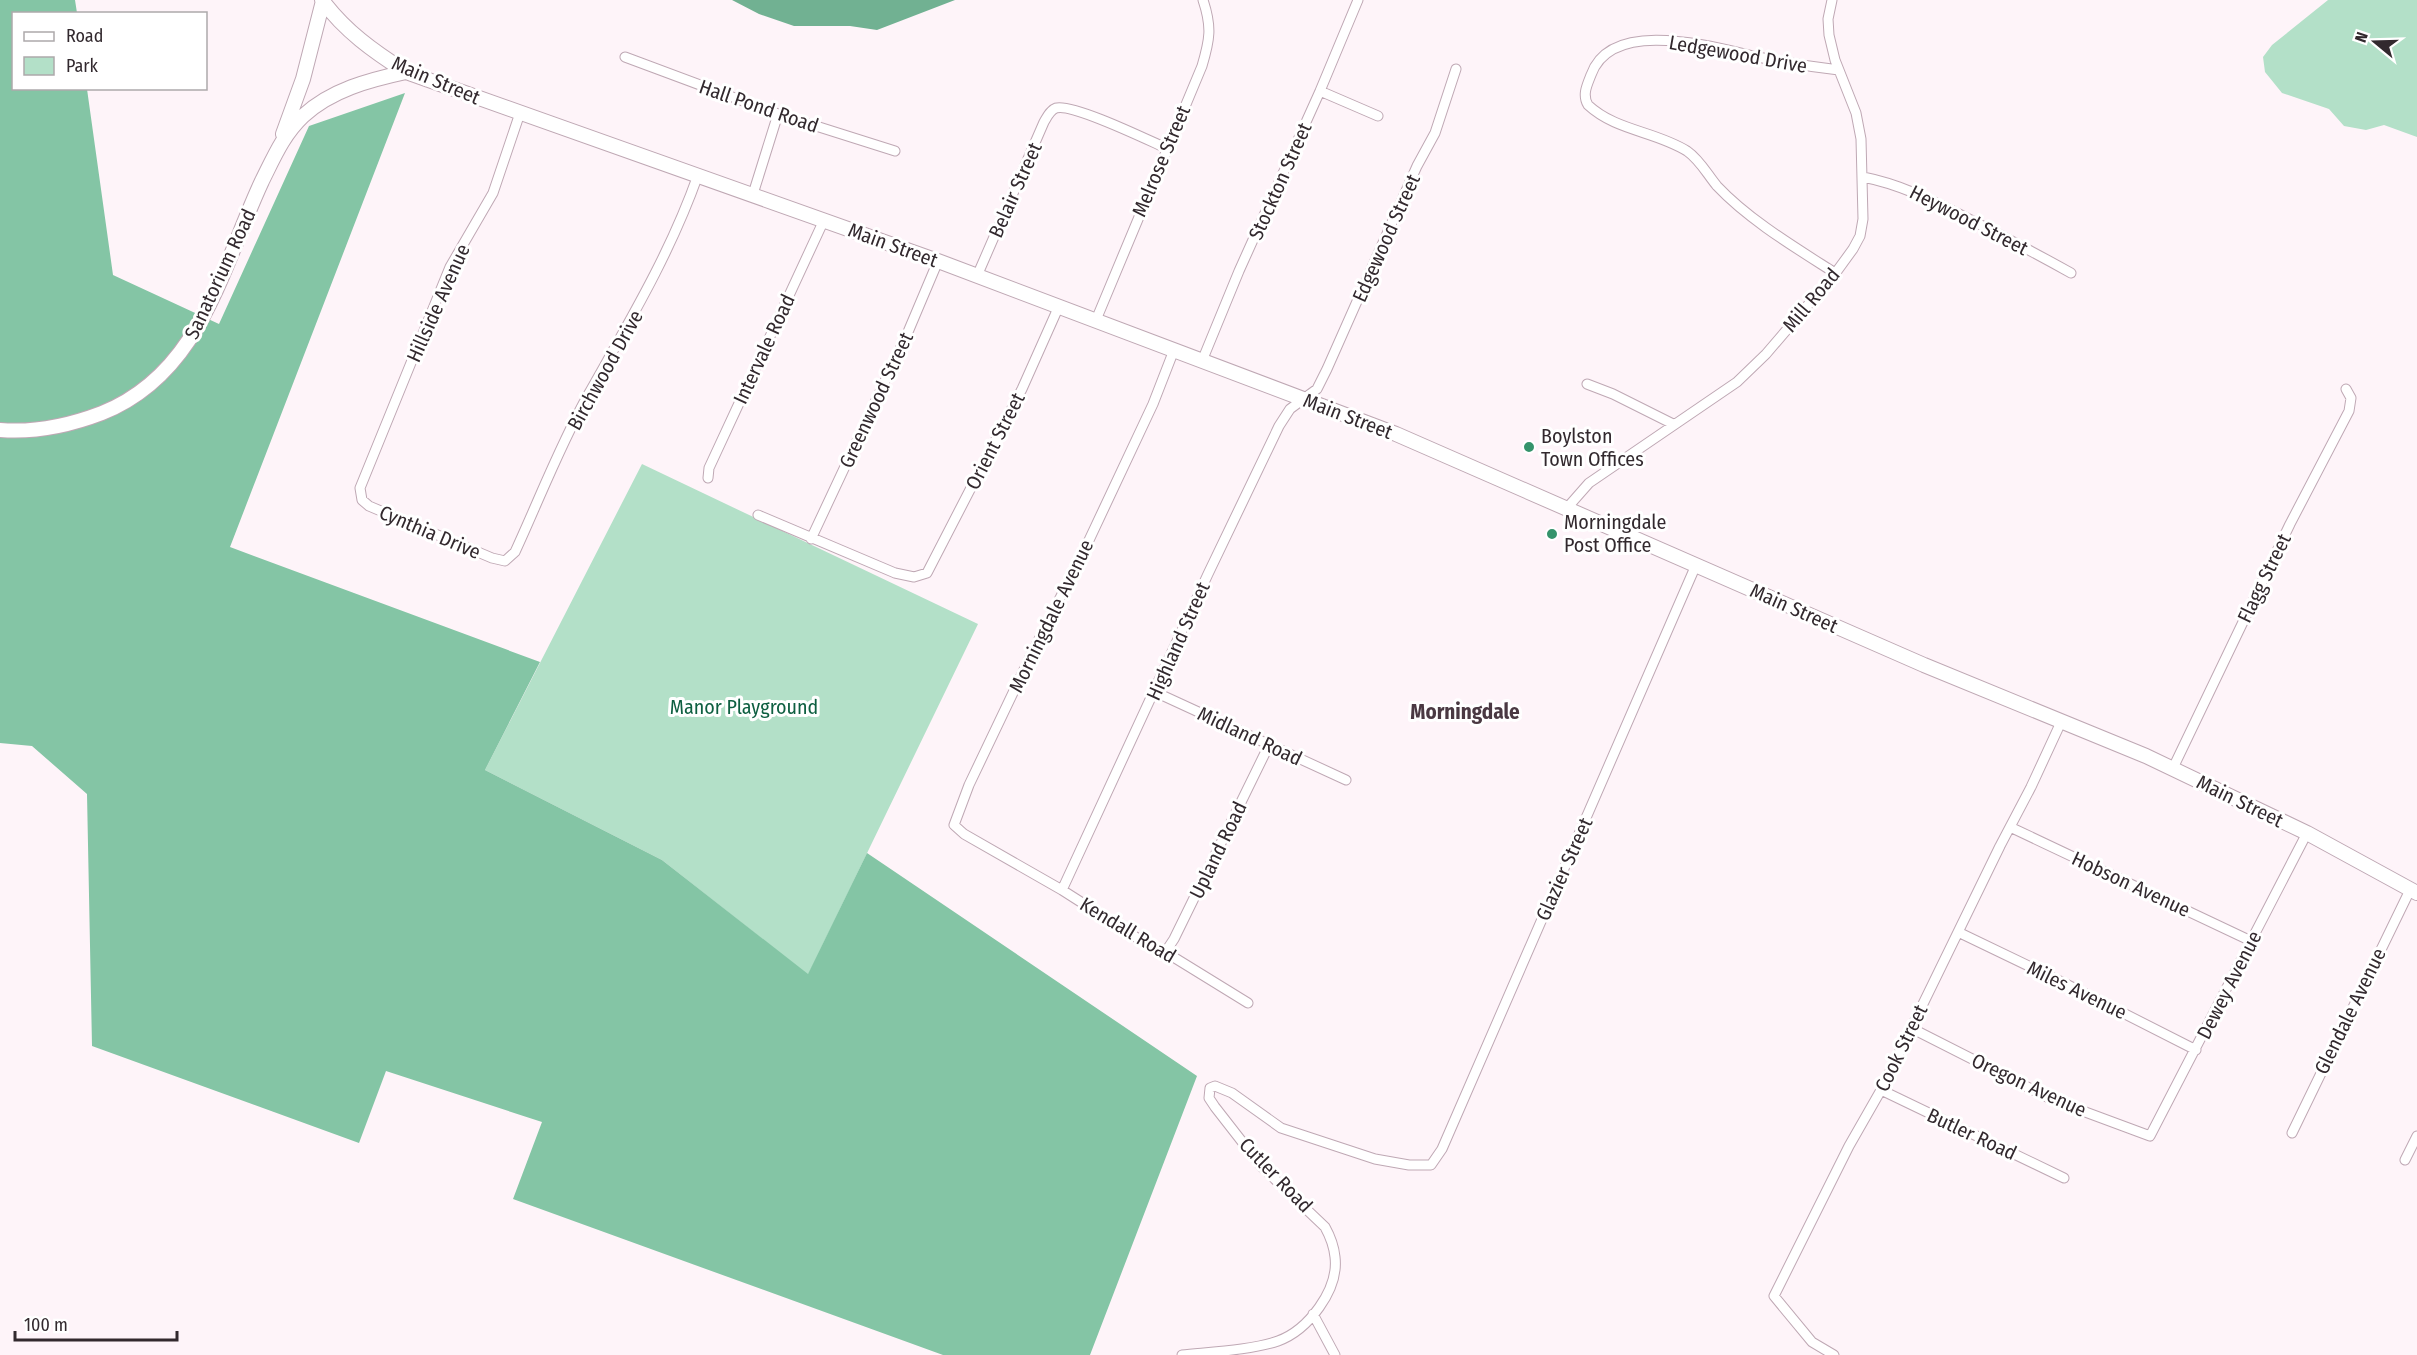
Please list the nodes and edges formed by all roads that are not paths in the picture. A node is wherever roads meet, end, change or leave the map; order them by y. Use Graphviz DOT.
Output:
graph roads {
  1 [pos="1203,0"];
  2 [pos="1358,0"];
  3 [pos="1832,0"];
  4 [pos="322,1"];
  5 [pos="625,57"];
  6 [pos="1456,69"];
  7 [pos="1839,70"];
  8 [pos="406,72"];
  9 [pos="1320,91"];
  10 [pos="520,113"];
  11 [pos="778,114"];
  12 [pos="1378,116"];
  13 [pos="279,145"];
  14 [pos="1167,148"];
  15 [pos="895,151"];
  16 [pos="698,175"];
  17 [pos="1863,177"];
  18 [pos="753,194"];
  19 [pos="824,220"];
  20 [pos="938,261"];
  21 [pos="1835,273"];
  22 [pos="2071,273"];
  23 [pos="977,276"];
  24 [pos="1059,306"];
  25 [pos="1096,320"];
  26 [pos="1174,350"];
  27 [pos="1202,362"];
  28 [pos="1587,384"];
  29 [pos="2346,389"];
  30 [pos="1304,399"];
  31 [pos="1673,424"];
  32 [pos="0,430"];
  33 [pos="708,478"];
  34 [pos="360,496"];
  35 [pos="1567,508"];
  36 [pos="758,515"];
  37 [pos="811,539"];
  38 [pos="505,561"];
  39 [pos="1696,565"];
  40 [pos="1155,692"];
  41 [pos="2062,720"];
  42 [pos="1269,745"];
  43 [pos="2173,768"];
  44 [pos="1346,780"];
  45 [pos="2010,827"];
  46 [pos="2307,833"];
  47 [pos="1006,859"];
  48 [pos="1062,890"];
  49 [pos="2414,892"];
  50 [pos="1958,932"];
  51 [pos="2251,941"];
  52 [pos="1162,950"];
  53 [pos="1248,1003"];
  54 [pos="1911,1028"];
  55 [pos="2196,1050"];
  56 [pos="1881,1090"];
  57 [pos="2292,1133"];
  58 [pos="2150,1136"];
  59 [pos="2417,1136"];
  60 [pos="2405,1160"];
  61 [pos="1424,1165"];
  62 [pos="2064,1178"];
  63 [pos="1313,1314"];
  64 [pos="1182,1355"];
  65 [pos="1335,1355"];
  66 [pos="1834,1355"];
  1 -- 14 [label="street, Melrose Street"];
  2 -- 9 [label="street, Stockton Street"];
  3 -- 7 [label="street, Mill Road"];
  4 -- 8 [label="main road, Main Street"];
  4 -- 13 [label="main road"];
  5 -- 11 [label="street, Hall Pond Road"];
  6 -- 30 [label="street, Edgewood Street"];
  7 -- 17 [label="street, Mill Road"];
  7 -- 21 [label="street, Ledgewood Drive"];
  8 -- 10 [label="main road, Main Street"];
  8 -- 13 [label="main road, Sanatorium Road"];
  9 -- 12 [label="street"];
  9 -- 27 [label="street, Stockton Street"];
  10 -- 16 [label="main road, Main Street"];
  10 -- 34 [label="street, Hillside Avenue"];
  11 -- 15 [label="street, Hall Pond Road"];
  11 -- 18 [label="street"];
  13 -- 32 [label="main road, Sanatorium Road"];
  14 -- 23 [label="street, Belair Street"];
  14 -- 25 [label="street, Melrose Street"];
  16 -- 18 [label="main road, Main Street"];
  16 -- 38 [label="street, Birchwood Drive"];
  17 -- 21 [label="street, Mill Road"];
  17 -- 22 [label="street, Heywood Street"];
  18 -- 19 [label="main road, Main Street"];
  19 -- 20 [label="main road, Main Street"];
  19 -- 33 [label="street, Intervale Road"];
  20 -- 23 [label="main road, Main Street"];
  20 -- 37 [label="street, Greenwood Street"];
  21 -- 31 [label="street, Mill Road"];
  23 -- 24 [label="main road, Main Street"];
  24 -- 25 [label="main road, Main Street"];
  24 -- 37 [label="street, Orient Street"];
  25 -- 26 [label="main road, Main Street"];
  26 -- 27 [label="main road, Main Street"];
  26 -- 47 [label="street, Morningdale Avenue"];
  27 -- 30 [label="main road, Main Street"];
  28 -- 31 [label="street"];
  29 -- 43 [label="street, Flagg Street"];
  30 -- 35 [label="main road, Main Street"];
  30 -- 40 [label="street, Highland Street"];
  31 -- 35 [label="street, Mill Road"];
  34 -- 38 [label="street, Cynthia Drive"];
  35 -- 39 [label="main road, Main Street"];
  36 -- 37 [label="street"];
  39 -- 41 [label="main road, Main Street"];
  39 -- 61 [label="street, Glazier Street"];
  40 -- 42 [label="street, Midland Road"];
  40 -- 48 [label="street, Highland Street"];
  41 -- 43 [label="main road, Main Street"];
  41 -- 45 [label="street, Cook Street"];
  42 -- 44 [label="street, Midland Road"];
  42 -- 52 [label="street, Upland Road"];
  43 -- 46 [label="main road, Main Street"];
  45 -- 50 [label="street, Cook Street"];
  45 -- 51 [label="street, Hobson Avenue"];
  46 -- 49 [label="main road, Main Street"];
  46 -- 51 [label="street, Dewey Avenue"];
  47 -- 48 [label="street, Kendall Road"];
  48 -- 52 [label="street, Kendall Road"];
  49 -- 57 [label="street, Glendale Avenue"];
  50 -- 54 [label="street, Cook Street"];
  50 -- 55 [label="street, Miles Avenue"];
  51 -- 55 [label="street, Dewey Avenue"];
  52 -- 53 [label="street, Kendall Road"];
  54 -- 56 [label="street, Cook Street"];
  54 -- 58 [label="street, Oregon Avenue"];
  55 -- 58 [label="street, Dewey Avenue"];
  56 -- 62 [label="street, Butler Road"];
  56 -- 66 [label="street, Cook Street"];
  59 -- 60 [label="street"];
  61 -- 63 [label="street, Cutler Road"];
  63 -- 64 [label="street, Cutler Road"];
  63 -- 65 [label="street"];
}
